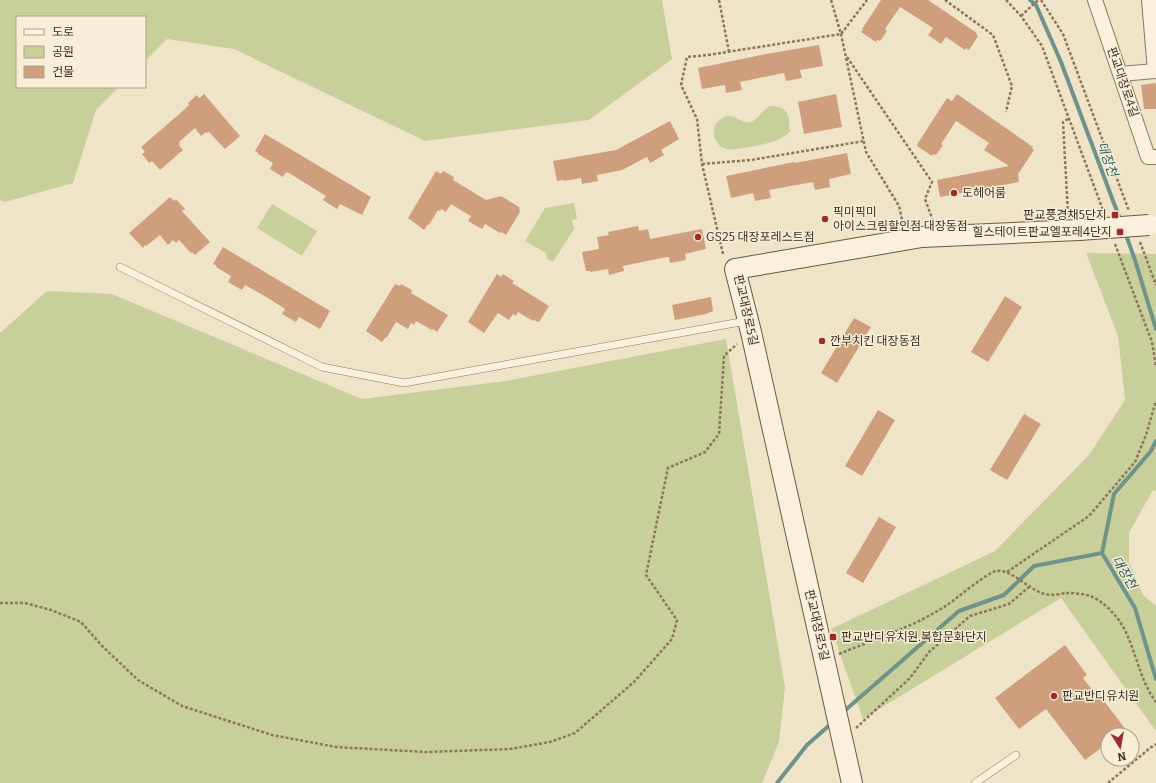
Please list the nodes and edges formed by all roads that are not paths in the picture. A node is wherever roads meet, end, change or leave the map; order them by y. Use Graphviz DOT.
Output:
graph roads {
  1 [pos="1095,0"];
  2 [pos="1149,0"];
  3 [pos="1155,71"];
  4 [pos="1120,74"];
  5 [pos="1156,157"];
  6 [pos="1148,230"];
  7 [pos="120,267"];
  8 [pos="750,326"];
  9 [pos="1016,755"];
  10 [pos="852,783"];
  11 [pos="975,783"];
  1 -- 4 [label="street, 판교대장로4길"];
  2 -- 3 [label="street"];
  3 -- 4 [label="street"];
  4 -- 5 [label="street, 판교대장로4길"];
  6 -- 8 [label="street, 판교대장로5길, bridge"];
  7 -- 8 [label="lane"];
  8 -- 10 [label="street, 판교대장로5길"];
  9 -- 11 [label="lane"];
}
